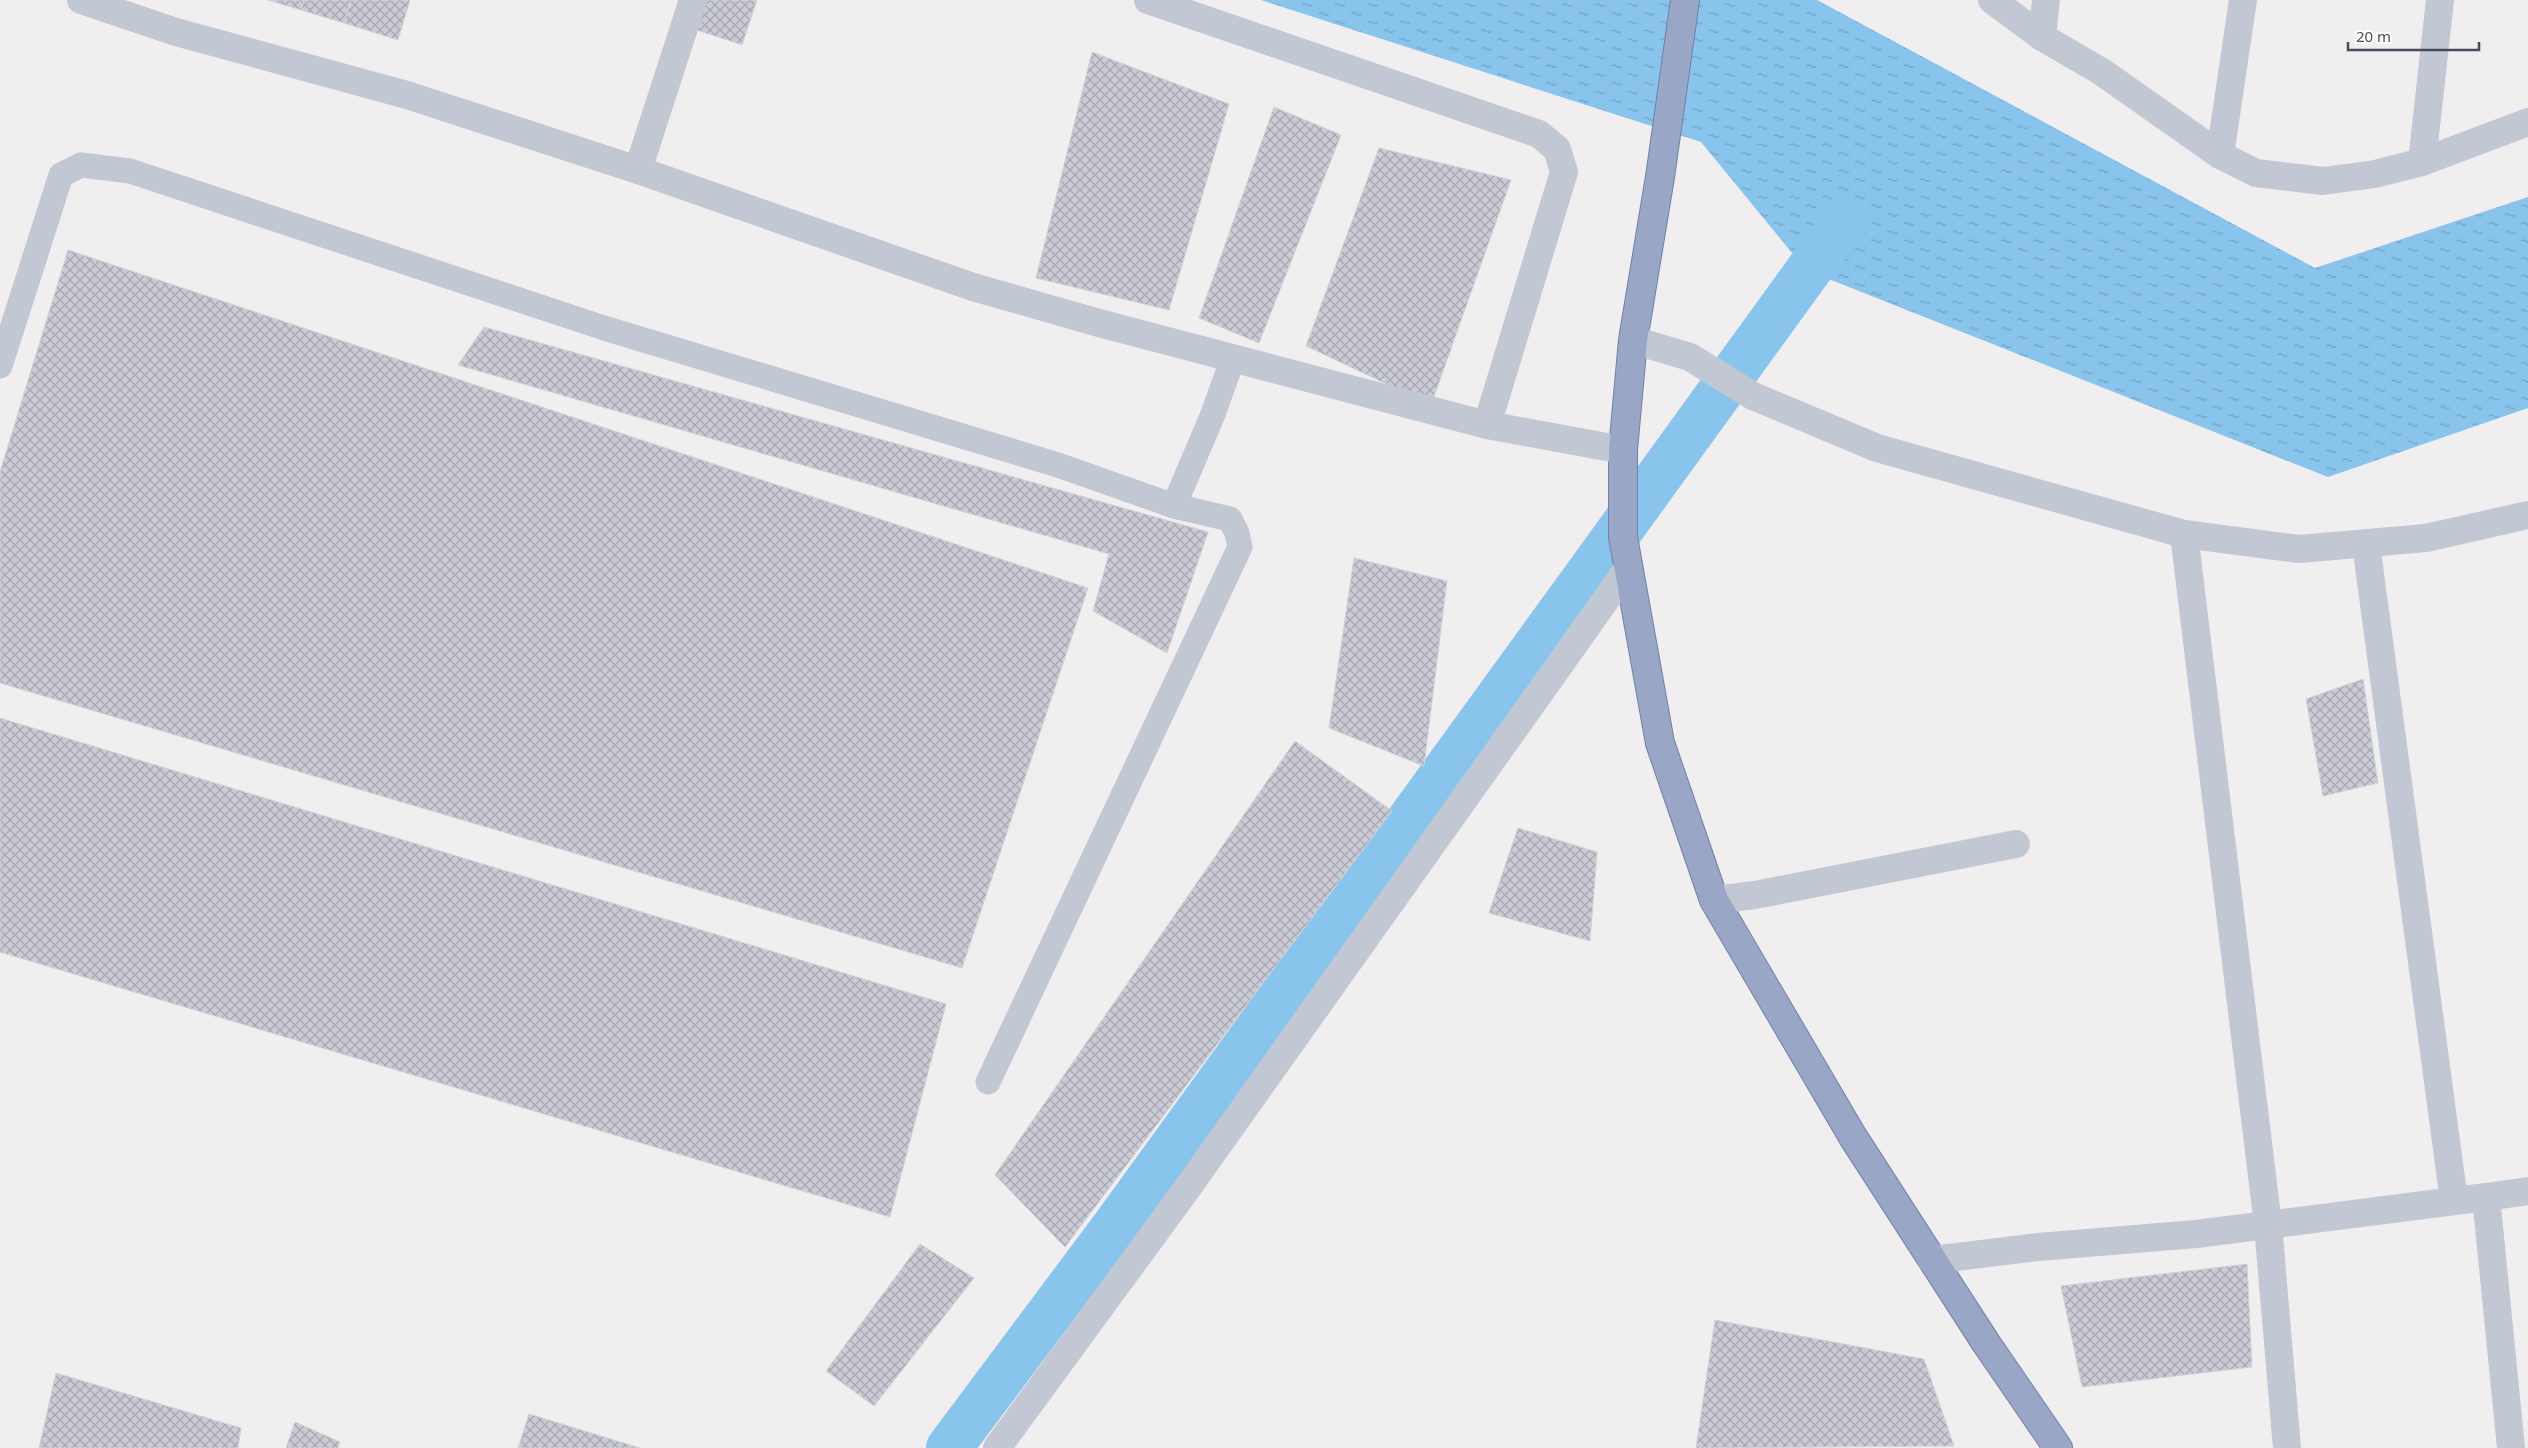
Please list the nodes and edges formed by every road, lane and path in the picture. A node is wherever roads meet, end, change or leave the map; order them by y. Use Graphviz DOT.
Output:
graph roads {
  1 [pos="80,0"];
  2 [pos="694,0"];
  3 [pos="1148,0"];
  4 [pos="1685,0"];
  5 [pos="1992,0"];
  6 [pos="2046,0"];
  7 [pos="2244,0"];
  8 [pos="2440,0"];
  9 [pos="2042,37"];
  10 [pos="2528,122"];
  11 [pos="2220,155"];
  12 [pos="2422,162"];
  13 [pos="638,170"];
  14 [pos="1633,340"];
  15 [pos="1233,358"];
  16 [pos="0,366"];
  17 [pos="1487,425"];
  18 [pos="1623,455"];
  19 [pos="1174,506"];
  20 [pos="2528,515"];
  21 [pos="2184,534"];
  22 [pos="2366,544"];
  23 [pos="1627,570"];
  24 [pos="2016,844"];
  25 [pos="1714,900"];
  26 [pos="988,1082"];
  27 [pos="2528,1192"];
  28 [pos="2486,1197"];
  29 [pos="2454,1201"];
  30 [pos="2268,1225"];
  31 [pos="1932,1260"];
  32 [pos="997,1448"];
  33 [pos="2058,1448"];
  34 [pos="2287,1448"];
  35 [pos="2511,1448"];
  1 -- 13 [label="street"];
  2 -- 13 [label="street"];
  3 -- 17 [label="street"];
  4 -- 14 [label="highway"];
  5 -- 9 [label="street"];
  6 -- 9 [label="street"];
  7 -- 11 [label="street"];
  8 -- 12 [label="street"];
  9 -- 11 [label="street"];
  10 -- 12 [label="street"];
  11 -- 12 [label="street"];
  13 -- 15 [label="street"];
  14 -- 18 [label="highway"];
  14 -- 21 [label="street"];
  15 -- 17 [label="street"];
  15 -- 19 [label="lane"];
  16 -- 19 [label="lane"];
  17 -- 18 [label="street"];
  18 -- 23 [label="highway"];
  19 -- 26 [label="lane"];
  20 -- 22 [label="street"];
  21 -- 22 [label="street"];
  21 -- 30 [label="street"];
  22 -- 29 [label="street"];
  23 -- 25 [label="highway"];
  23 -- 32 [label="street"];
  24 -- 25 [label="street"];
  25 -- 31 [label="highway"];
  27 -- 28 [label="street"];
  28 -- 29 [label="street"];
  28 -- 35 [label="street"];
  29 -- 30 [label="street"];
  30 -- 31 [label="street"];
  30 -- 34 [label="street"];
  31 -- 33 [label="highway"];
}
